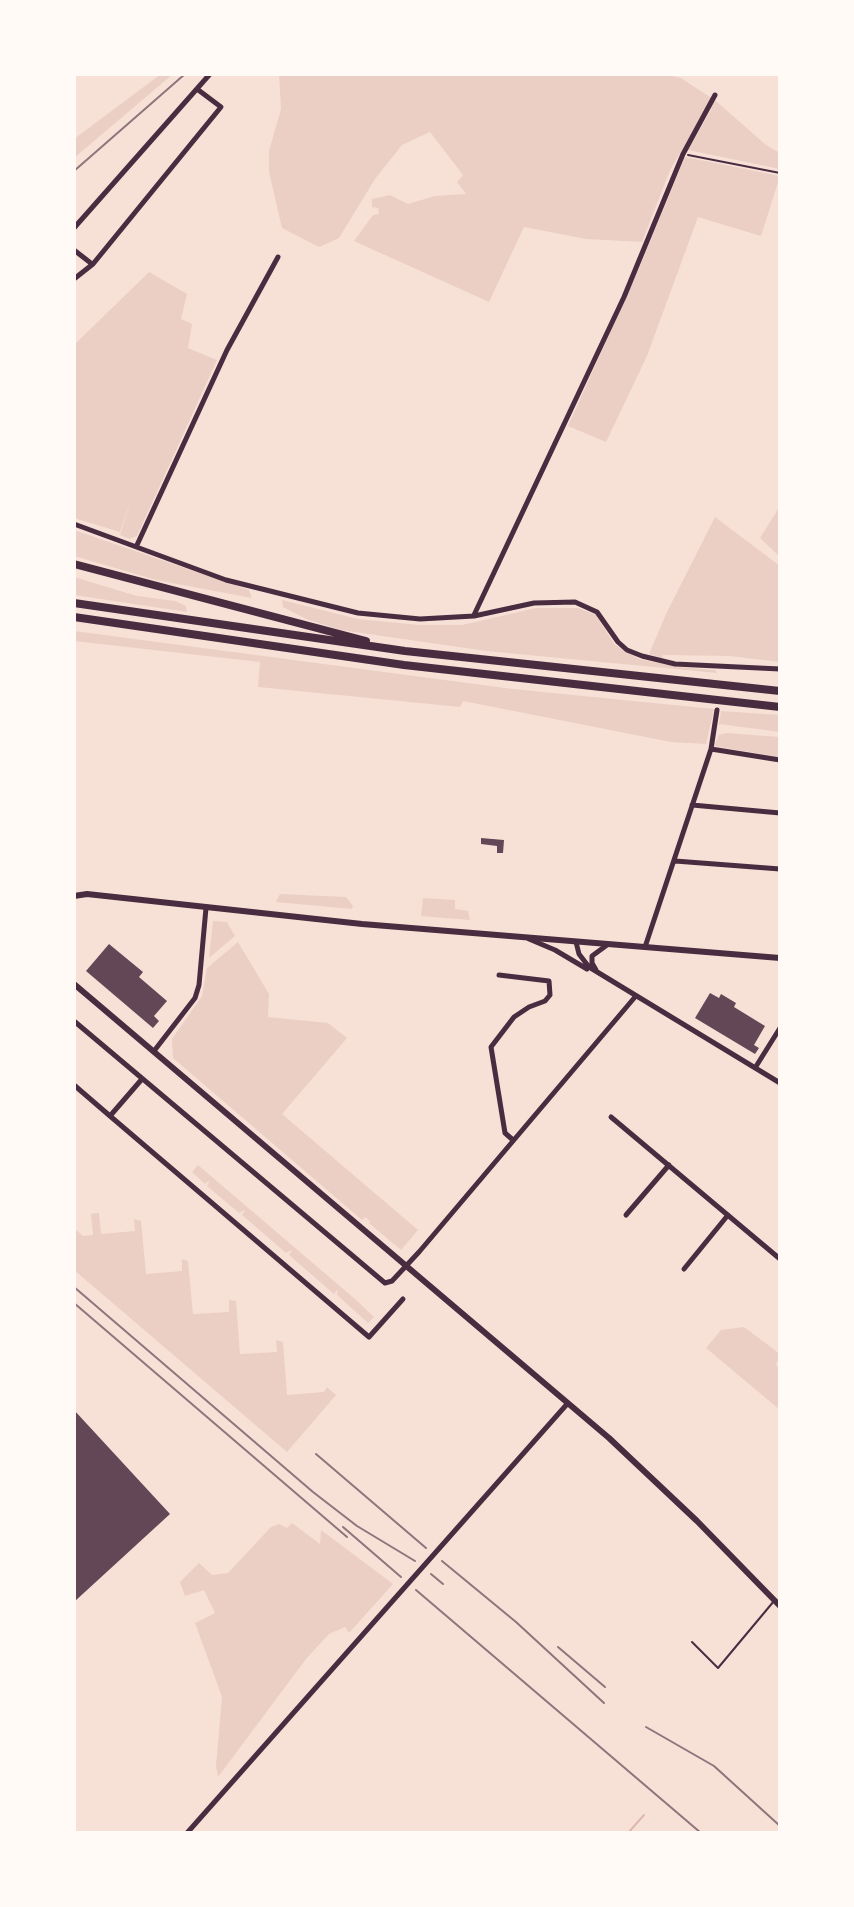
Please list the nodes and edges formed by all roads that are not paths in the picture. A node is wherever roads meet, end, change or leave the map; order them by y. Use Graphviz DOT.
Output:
graph roads {
  1 [pos="210,74"];
  2 [pos="197,89"];
  3 [pos="715,95"];
  4 [pos="74,228"];
  5 [pos="74,250"];
  6 [pos="278,257"];
  7 [pos="93,264"];
  8 [pos="74,279"];
  9 [pos="74,524"];
  10 [pos="137,545"];
  11 [pos="74,564"];
  12 [pos="74,603"];
  13 [pos="474,616"];
  14 [pos="74,617"];
  15 [pos="405,651"];
  16 [pos="721,666"];
  17 [pos="780,669"];
  18 [pos="721,674"];
  19 [pos="780,691"];
  20 [pos="780,707"];
  21 [pos="717,710"];
  22 [pos="711,749"];
  23 [pos="780,760"];
  24 [pos="692,805"];
  25 [pos="780,813"];
  26 [pos="675,861"];
  27 [pos="780,869"];
  28 [pos="74,889"];
  29 [pos="87,894"];
  30 [pos="74,896"];
  31 [pos="206,908"];
  32 [pos="525,938"];
  33 [pos="576,942"];
  34 [pos="607,944"];
  35 [pos="645,947"];
  36 [pos="780,958"];
  37 [pos="599,974"];
  38 [pos="499,975"];
  39 [pos="74,984"];
  40 [pos="635,997"];
  41 [pos="74,1021"];
  42 [pos="780,1028"];
  43 [pos="154,1051"];
  44 [pos="755,1068"];
  45 [pos="142,1079"];
  46 [pos="780,1083"];
  47 [pos="74,1085"];
  48 [pos="110,1116"];
  49 [pos="611,1117"];
  50 [pos="513,1140"];
  51 [pos="669,1165"];
  52 [pos="626,1215"];
  53 [pos="728,1215"];
  54 [pos="780,1259"];
  55 [pos="407,1265"];
  56 [pos="684,1269"];
  57 [pos="403,1299"];
  58 [pos="568,1403"];
  59 [pos="778,1601"];
  60 [pos="692,1642"];
  61 [pos="187,1833"];
  1 -- 2 [label="street"];
  2 -- 4 [label="street"];
  2 -- 7 [label="street"];
  3 -- 13 [label="street"];
  5 -- 7 [label="street"];
  6 -- 10 [label="street"];
  7 -- 8 [label="street"];
  9 -- 10 [label="street"];
  10 -- 13 [label="street"];
  11 -- 15 [label="highway"];
  12 -- 15 [label="highway"];
  13 -- 16 [label="street"];
  14 -- 20 [label="highway"];
  15 -- 19 [label="highway"];
  16 -- 17 [label="street"];
  16 -- 18 [label="street"];
  21 -- 22 [label="street"];
  22 -- 23 [label="street"];
  22 -- 24 [label="street"];
  24 -- 25 [label="street"];
  24 -- 26 [label="street"];
  26 -- 27 [label="street"];
  26 -- 35 [label="street"];
  28 -- 29 [label="street"];
  29 -- 30 [label="street"];
  29 -- 31 [label="street"];
  31 -- 32 [label="street"];
  31 -- 43 [label="street"];
  32 -- 33 [label="street"];
  32 -- 37 [label="street"];
  33 -- 34 [label="street"];
  33 -- 37 [label="street"];
  34 -- 35 [label="street"];
  34 -- 37 [label="street"];
  35 -- 36 [label="street"];
  37 -- 40 [label="street"];
  38 -- 50 [label="street"];
  39 -- 43 [label="street"];
  40 -- 44 [label="street"];
  40 -- 50 [label="street"];
  41 -- 45 [label="street"];
  42 -- 44 [label="street"];
  43 -- 55 [label="street"];
  44 -- 46 [label="street"];
  45 -- 48 [label="street"];
  45 -- 55 [label="street"];
  47 -- 48 [label="street"];
  48 -- 57 [label="street"];
  49 -- 51 [label="street"];
  50 -- 55 [label="street"];
  51 -- 52 [label="street"];
  51 -- 53 [label="street"];
  53 -- 54 [label="street"];
  53 -- 56 [label="street"];
  55 -- 58 [label="street"];
  58 -- 59 [label="street"];
  58 -- 61 [label="street"];
  59 -- 60 [label="lane"];
}
